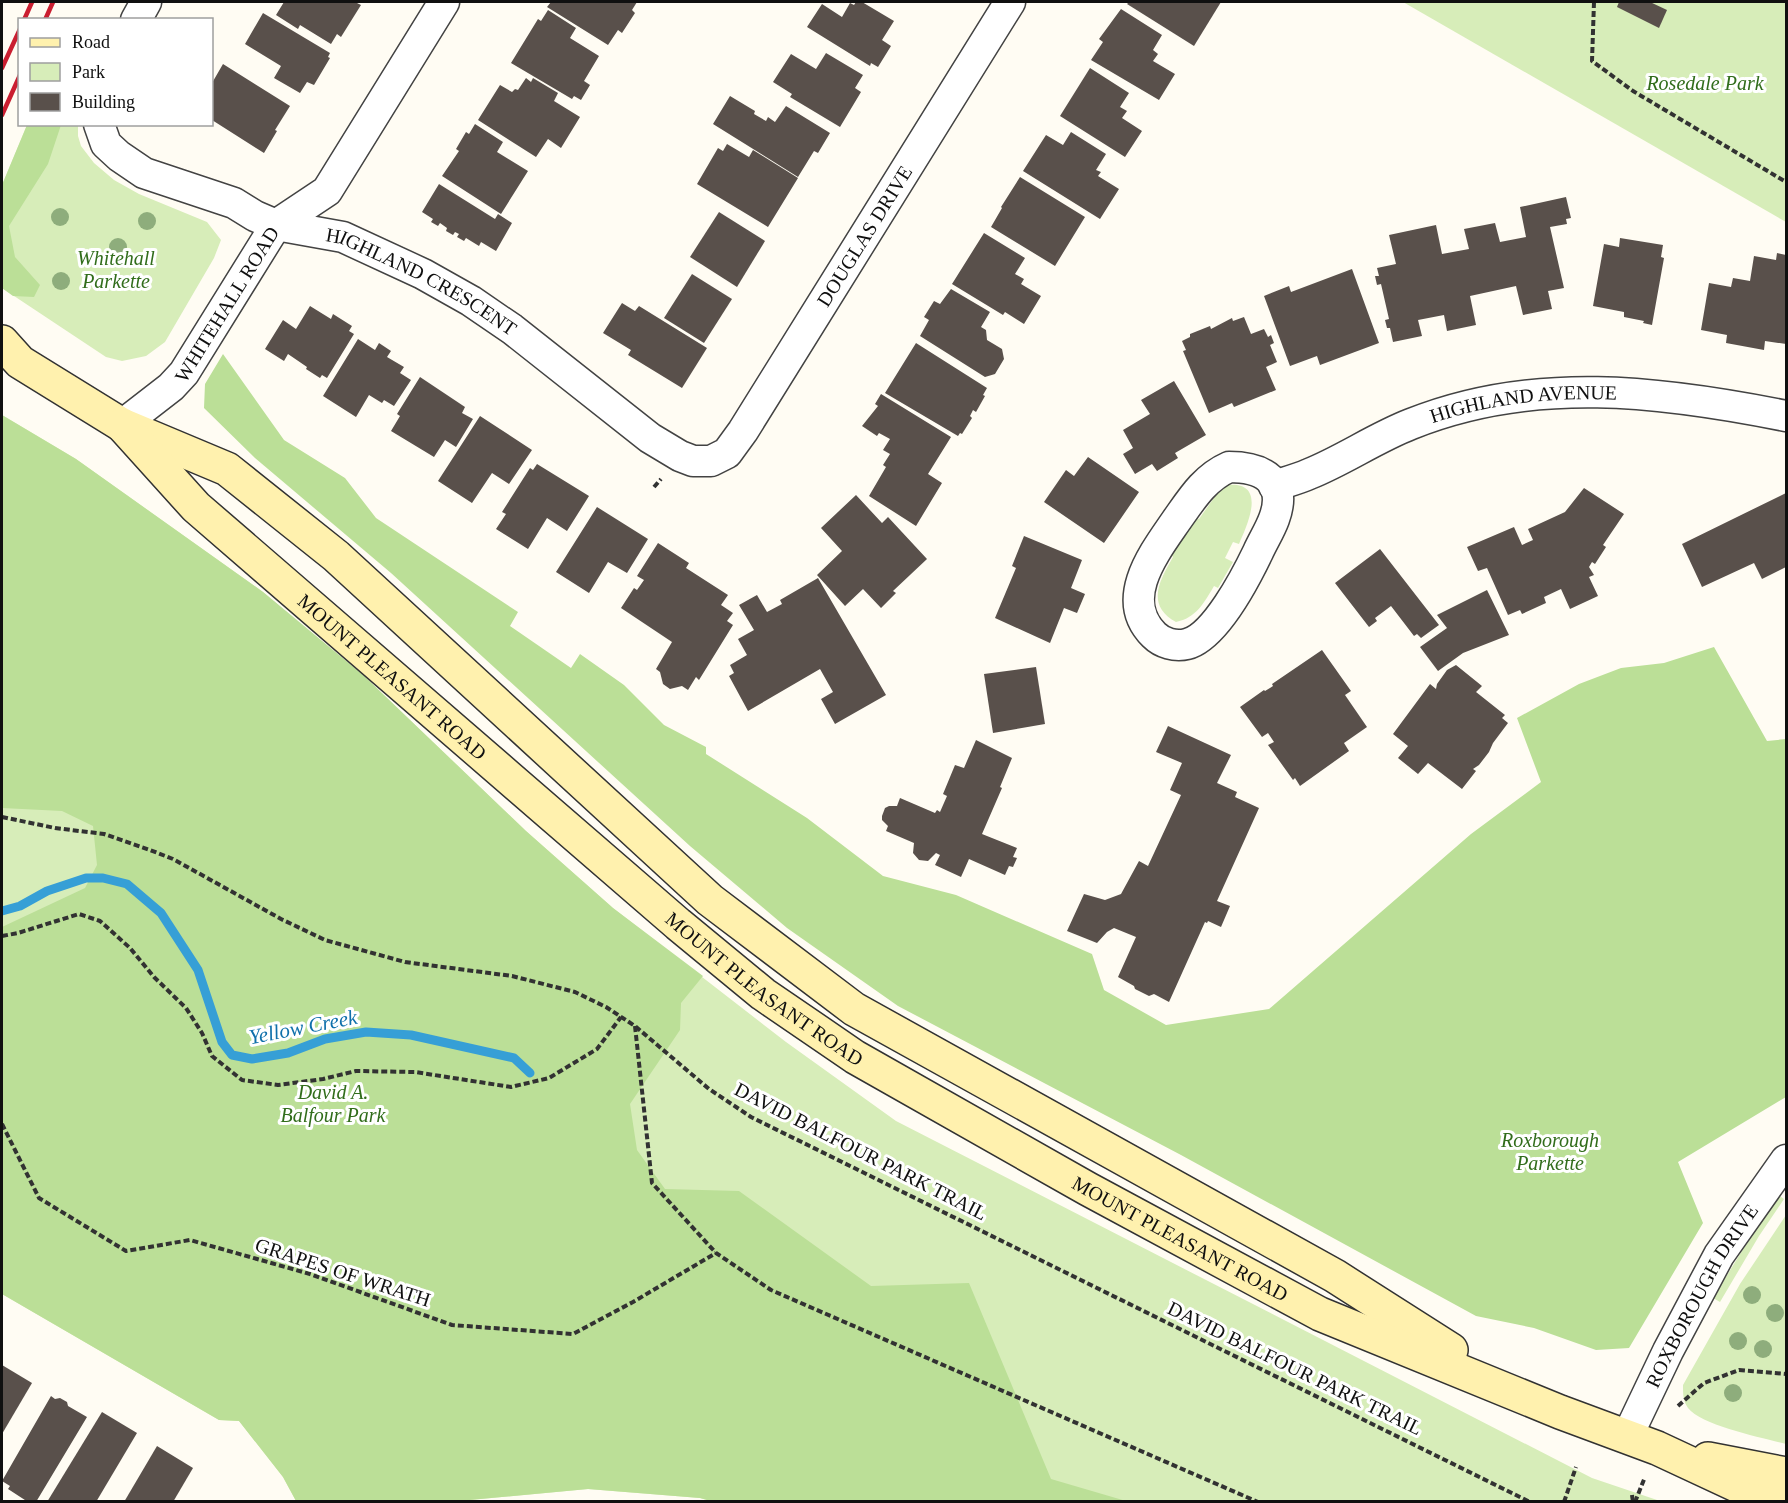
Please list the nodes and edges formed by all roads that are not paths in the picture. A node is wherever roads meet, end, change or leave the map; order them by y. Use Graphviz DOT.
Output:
graph roads {
  1 [pos="146,2"];
  2 [pos="444,2"];
  3 [pos="1010,2"];
  4 [pos="137,18"];
  5 [pos="103,134"];
  6 [pos="276,225"];
  7 [pos="8,354"];
  8 [pos="1786,416"];
  9 [pos="122,425"];
  10 [pos="711,461"];
  11 [pos="1274,486"];
  12 [pos="1786,1160"];
  13 [pos="1518,1393"];
  14 [pos="1642,1442"];
  15 [pos="1786,1474"];
  16 [pos="1778,1502"];
  1 -- 4 [label="street"];
  2 -- 6 [label="street, WHITEHALL ROAD"];
  3 -- 10 [label="street, DOUGLAS DRIVE"];
  5 -- 6 [label="street, HIGHLAND CRESCENT"];
  6 -- 9 [label="street, WHITEHALL ROAD"];
  6 -- 10 [label="street, HIGHLAND CRESCENT"];
  7 -- 9 [label="main road, MOUNT PLEASANT ROAD"];
  8 -- 11 [label="street, HIGHLAND AVENUE"];
  9 -- 13 [label="main road, MOUNT PLEASANT ROAD"];
  9 -- 13 [label="main road, MOUNT PLEASANT ROAD"];
  11 -- 11 [label="street"];
  12 -- 14 [label="street, ROXBOROUGH DRIVE"];
  13 -- 14 [label="main road, MOUNT PLEASANT ROAD"];
  14 -- 15 [label="main road, MOUNT PLEASANT ROAD"];
  14 -- 16 [label="main road, MOUNT PLEASANT ROAD"];
}
